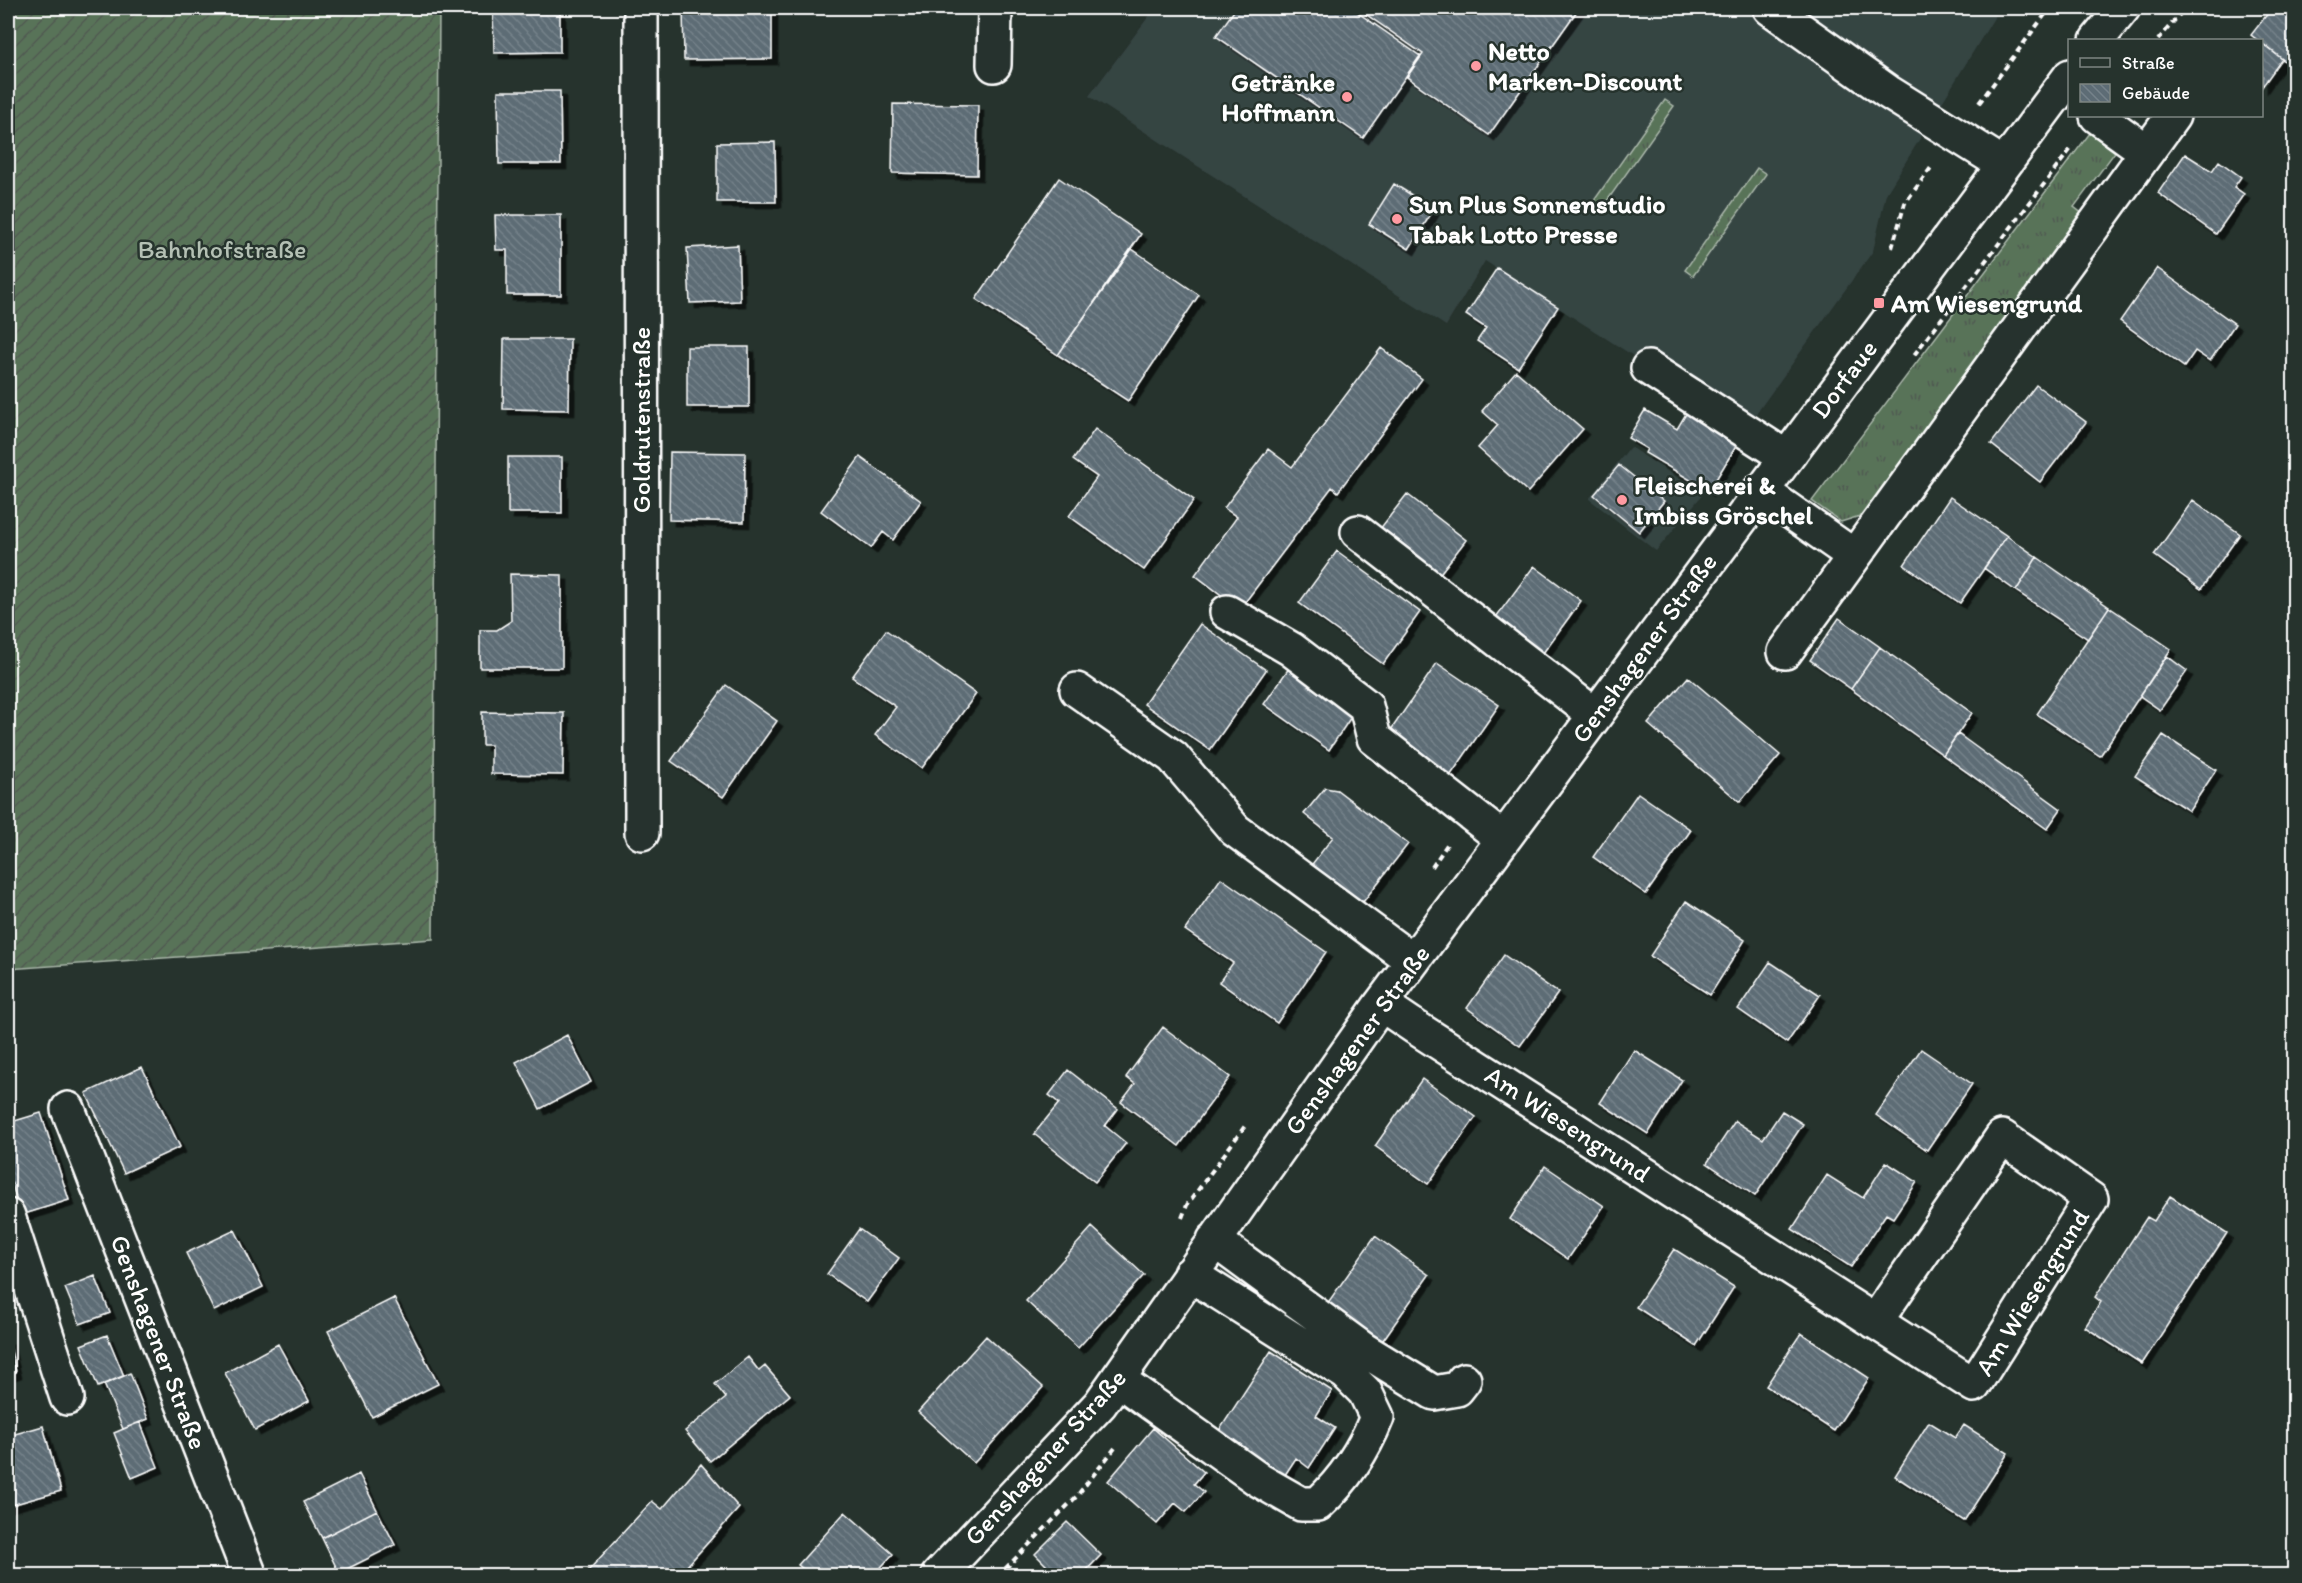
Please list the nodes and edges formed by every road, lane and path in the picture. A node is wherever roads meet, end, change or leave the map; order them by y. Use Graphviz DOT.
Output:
graph roads {
  1 [pos="641,8"];
  2 [pos="995,8"];
  3 [pos="1770,8"];
  4 [pos="2123,8"];
  5 [pos="2185,8"];
  6 [pos="2098,39"];
  7 [pos="2159,39"];
  8 [pos="994,65"];
  9 [pos="2066,86"];
  10 [pos="2098,117"];
  11 [pos="2173,117"];
  12 [pos="2075,144"];
  13 [pos="2147,153"];
  14 [pos="2003,164"];
  15 [pos="1909,362"];
  16 [pos="1648,368"];
  17 [pos="1786,457"];
  18 [pos="1760,490"];
  19 [pos="1358,532"];
  20 [pos="1854,556"];
  21 [pos="1227,612"];
  22 [pos="1785,652"];
  23 [pos="1077,690"];
  24 [pos="1595,715"];
  25 [pos="642,833"];
  26 [pos="1503,839"];
  27 [pos="1413,961"];
  28 [pos="1381,1004"];
  29 [pos="68,1109"];
  30 [pos="8,1216"];
  31 [pos="1214,1240"];
  32 [pos="1190,1274"];
  33 [pos="1875,1322"];
  34 [pos="1119,1380"];
  35 [pos="1464,1380"];
  36 [pos="67,1398"];
  37 [pos="1152,1402"];
  38 [pos="250,1575"];
  39 [pos="938,1575"];
  40 [pos="998,1575"];
  1 -- 25 [label="street, Goldrutenstraße"];
  2 -- 8 [label="street"];
  3 -- 14 [label="street"];
  4 -- 6 [label="street"];
  5 -- 7 [label="path"];
  9 -- 14 [label="street, Dorfaue"];
  10 -- 13 [label="street"];
  11 -- 13 [label="street"];
  12 -- 15 [label="path"];
  13 -- 20 [label="street"];
  14 -- 17 [label="street, Dorfaue"];
  16 -- 17 [label="street"];
  17 -- 18 [label="street, Dorfaue"];
  18 -- 20 [label="street"];
  18 -- 24 [label="street, Genshagener Straße"];
  19 -- 24 [label="street"];
  20 -- 22 [label="street"];
  21 -- 26 [label="street"];
  23 -- 27 [label="street"];
  24 -- 26 [label="street, Genshagener Straße"];
  26 -- 27 [label="street, Genshagener Straße"];
  27 -- 28 [label="street, Genshagener Straße"];
  28 -- 31 [label="street, Genshagener Straße"];
  28 -- 33 [label="street, Am Wiesengrund"];
  29 -- 38 [label="street, Genshagener Straße"];
  30 -- 36 [label="street"];
  31 -- 32 [label="street, Genshagener Straße"];
  31 -- 35 [label="street"];
  32 -- 34 [label="street, Genshagener Straße"];
  32 -- 37 [label="street"];
  33 -- 33 [label="street, Am Wiesengrund"];
  34 -- 37 [label="street"];
  34 -- 39 [label="street, Genshagener Straße"];
  37 -- 40 [label="path"];
}
